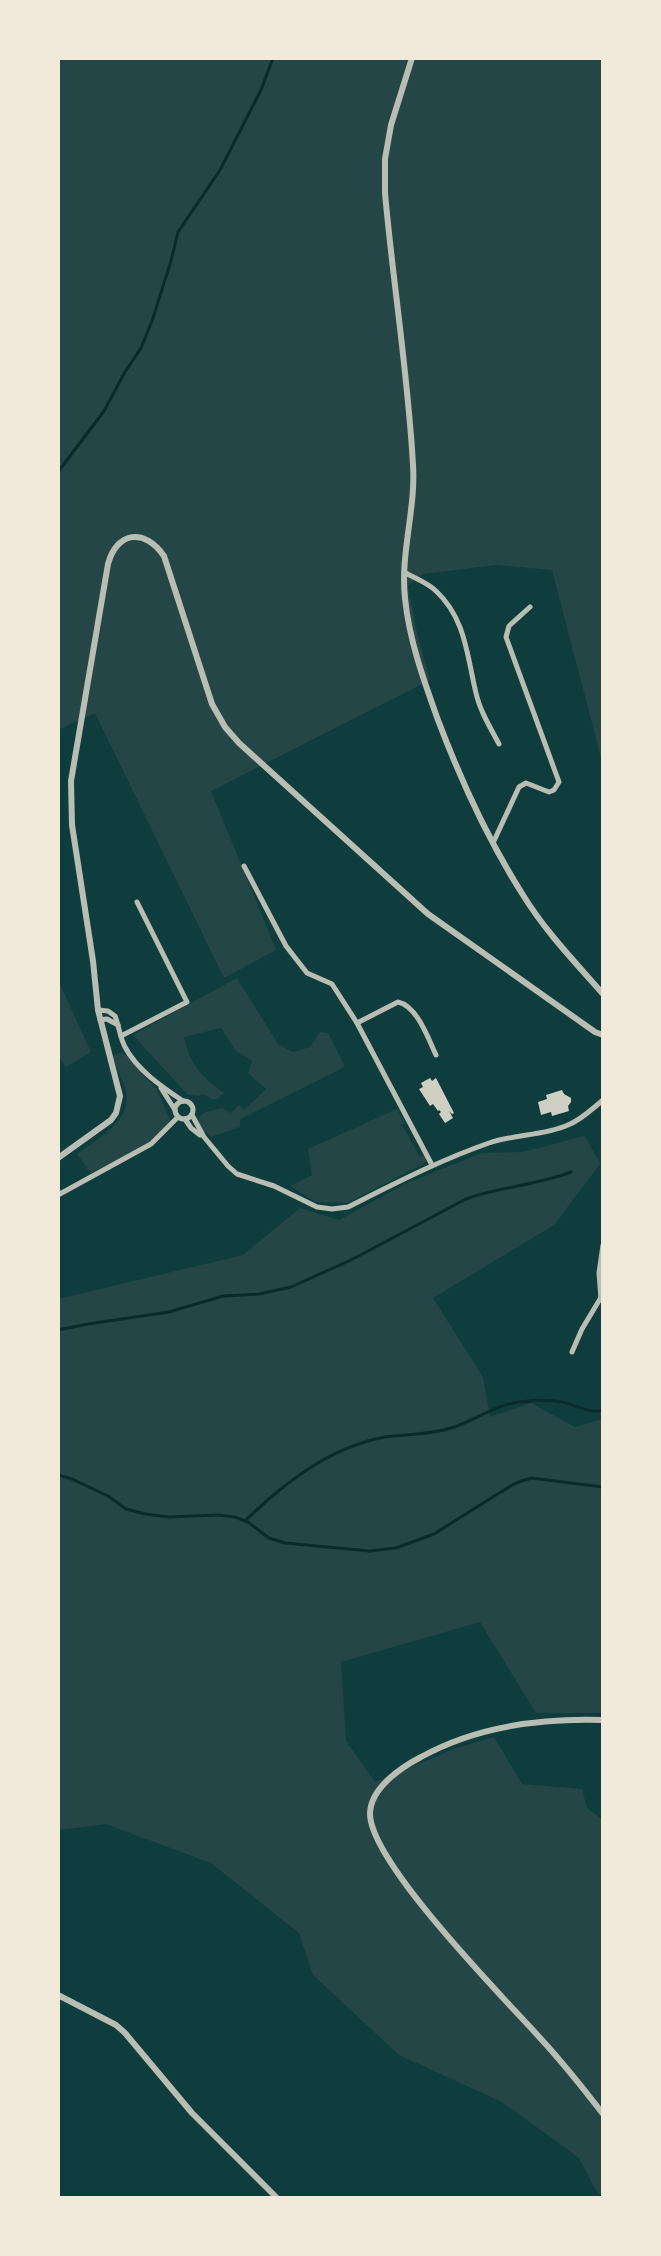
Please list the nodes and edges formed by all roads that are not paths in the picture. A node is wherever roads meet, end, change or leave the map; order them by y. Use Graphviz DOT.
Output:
graph roads {
  1 [pos="412,58"];
  2 [pos="404,572"];
  3 [pos="530,607"];
  4 [pos="499,744"];
  5 [pos="493,843"];
  6 [pos="244,866"];
  7 [pos="137,902"];
  8 [pos="603,994"];
  9 [pos="98,1010"];
  10 [pos="100,1020"];
  11 [pos="357,1023"];
  12 [pos="119,1025"];
  13 [pos="603,1035"];
  14 [pos="121,1036"];
  15 [pos="436,1055"];
  16 [pos="158,1084"];
  17 [pos="603,1100"];
  18 [pos="183,1101"];
  19 [pos="177,1113"];
  20 [pos="192,1115"];
  21 [pos="185,1119"];
  22 [pos="204,1137"];
  23 [pos="58,1158"];
  24 [pos="432,1165"];
  25 [pos="58,1195"];
  26 [pos="603,1245"];
  27 [pos="601,1299"];
  28 [pos="572,1352"];
  29 [pos="603,1720"];
  30 [pos="58,1995"];
  31 [pos="603,2114"];
  32 [pos="277,2198"];
  1 -- 2 [label="street"];
  2 -- 4 [label="street"];
  2 -- 5 [label="street"];
  3 -- 5 [label="street"];
  5 -- 8 [label="street"];
  6 -- 11 [label="street"];
  7 -- 14 [label="street"];
  9 -- 10 [label="street"];
  9 -- 12 [label="street"];
  9 -- 13 [label="street"];
  10 -- 12 [label="street"];
  10 -- 23 [label="street"];
  11 -- 15 [label="street"];
  11 -- 24 [label="street"];
  12 -- 14 [label="street"];
  14 -- 16 [label="street"];
  16 -- 18 [label="street"];
  16 -- 19 [label="street"];
  17 -- 24 [label="street"];
  18 -- 19 [label="street"];
  18 -- 20 [label="street"];
  19 -- 21 [label="street"];
  19 -- 25 [label="street"];
  20 -- 21 [label="street"];
  20 -- 22 [label="street"];
  21 -- 22 [label="street"];
  22 -- 24 [label="street"];
  26 -- 27 [label="street"];
  27 -- 28 [label="street"];
  29 -- 31 [label="street"];
  30 -- 32 [label="street"];
}
